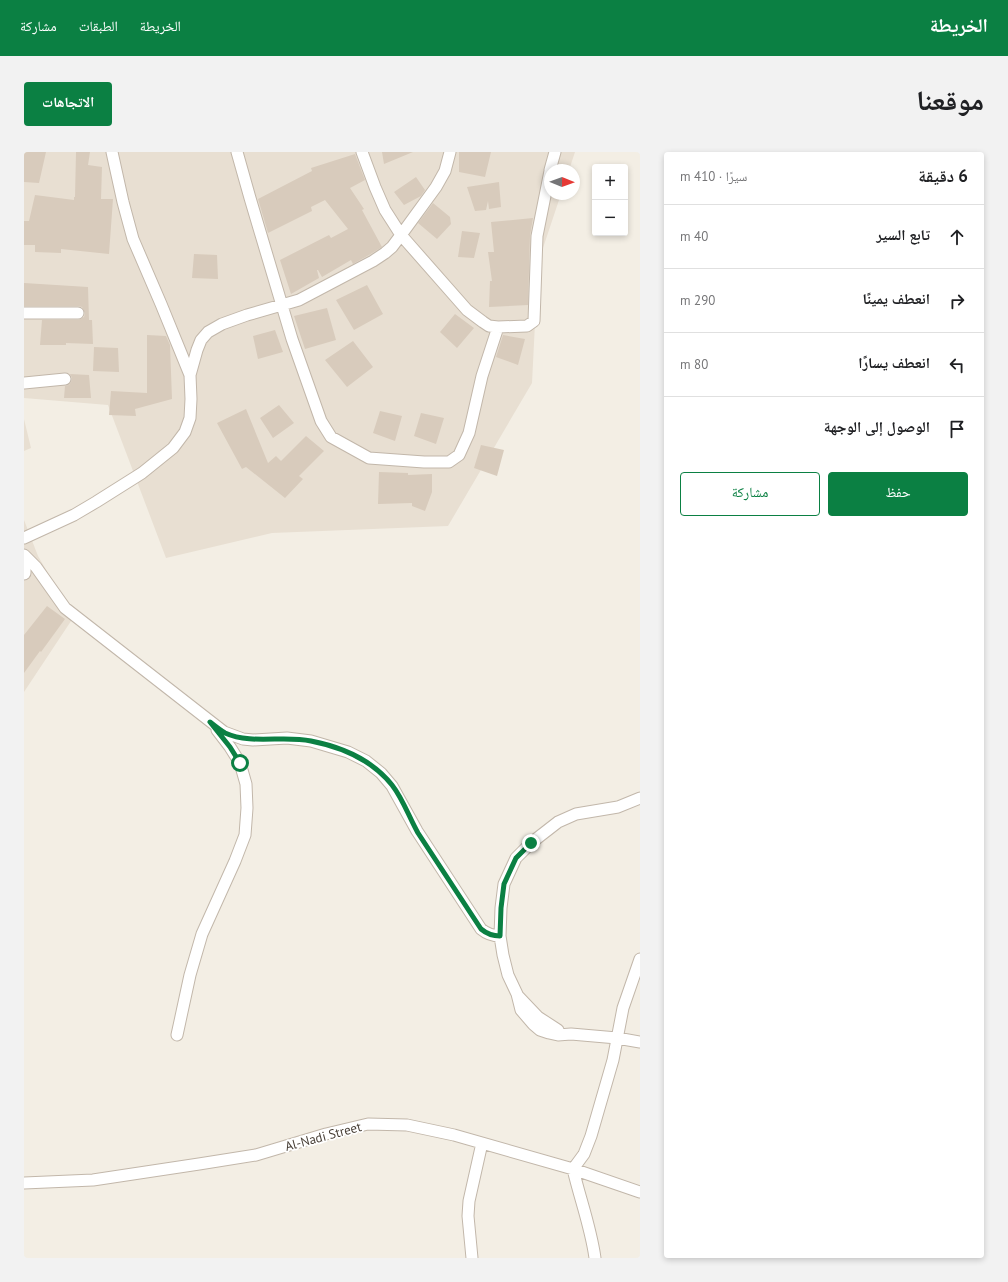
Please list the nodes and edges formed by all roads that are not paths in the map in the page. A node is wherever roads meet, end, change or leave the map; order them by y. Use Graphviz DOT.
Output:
graph roads {
  1 [pos="112,152"];
  2 [pos="237,152"];
  3 [pos="362,152"];
  4 [pos="450,152"];
  5 [pos="555,152"];
  6 [pos="552,164"];
  7 [pos="544,200"];
  8 [pos="401,235"];
  9 [pos="282,305"];
  10 [pos="24,313"];
  11 [pos="78,313"];
  12 [pos="498,327"];
  13 [pos="190,375"];
  14 [pos="65,379"];
  15 [pos="24,383"];
  16 [pos="24,538"];
  17 [pos="24,555"];
  18 [pos="24,563"];
  19 [pos="24,573"];
  20 [pos="210,722"];
  21 [pos="640,798"];
  22 [pos="500,936"];
  23 [pos="640,959"];
  24 [pos="177,1035"];
  25 [pos="617,1038"];
  26 [pos="640,1042"];
  27 [pos="482,1143"];
  28 [pos="574,1169"];
  29 [pos="24,1183"];
  30 [pos="640,1192"];
  31 [pos="472,1258"];
  32 [pos="595,1258"];
  1 -- 13 [label="street"];
  2 -- 9 [label="street"];
  3 -- 8 [label="street"];
  4 -- 8 [label="street"];
  5 -- 6 [label="street"];
  7 -- 12 [label="street"];
  8 -- 9 [label="street"];
  8 -- 12 [label="street"];
  9 -- 12 [label="street"];
  9 -- 13 [label="street"];
  10 -- 11 [label="street"];
  13 -- 16 [label="street"];
  14 -- 15 [label="street"];
  17 -- 20 [label="street"];
  18 -- 19 [label="street"];
  20 -- 22 [label="street"];
  20 -- 24 [label="street"];
  21 -- 22 [label="street"];
  22 -- 25 [label="street"];
  23 -- 25 [label="street"];
  25 -- 26 [label="street"];
  25 -- 28 [label="street"];
  27 -- 28 [label="street, Al-Nadi Street"];
  27 -- 29 [label="street, Al-Nadi Street"];
  27 -- 31 [label="street"];
  28 -- 30 [label="street, Al-Nadi Street"];
  28 -- 32 [label="street"];
}
